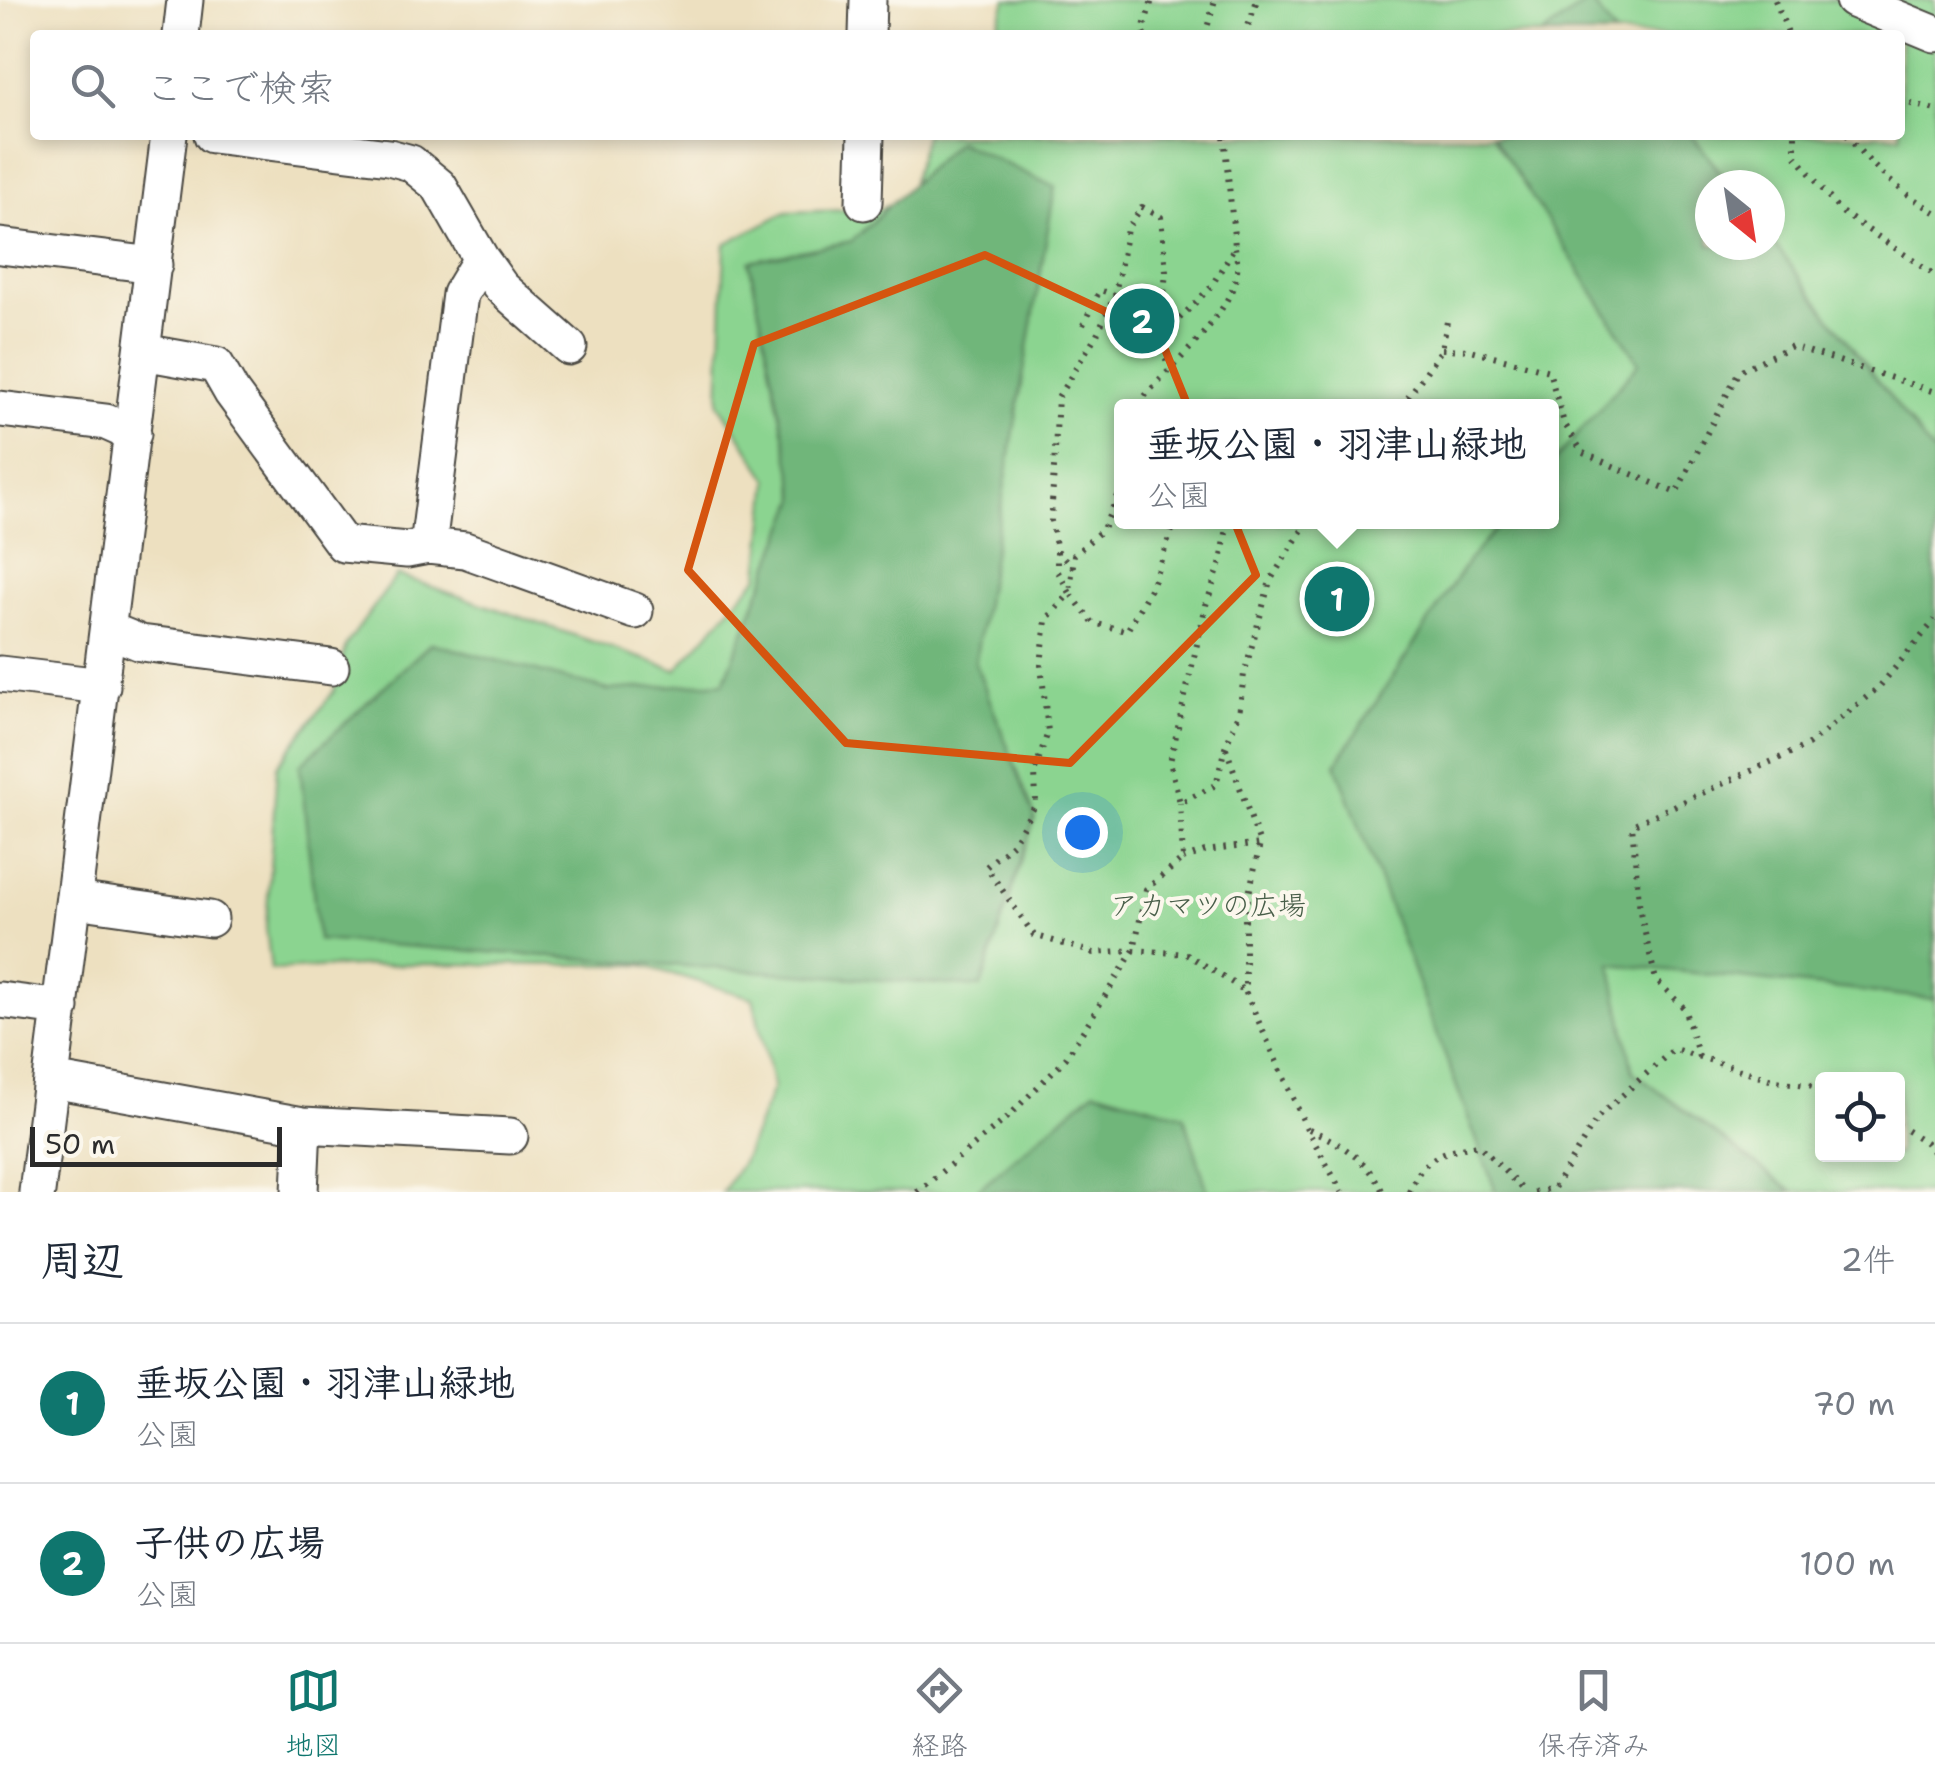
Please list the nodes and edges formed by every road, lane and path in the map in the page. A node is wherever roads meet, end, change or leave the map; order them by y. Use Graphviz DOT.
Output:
graph roads {
  1 [pos="185,0"];
  2 [pos="868,0"];
  3 [pos="1152,0"];
  4 [pos="1215,0"];
  5 [pos="1257,0"];
  6 [pos="1775,0"];
  7 [pos="1853,0"];
  8 [pos="182,30"];
  9 [pos="867,30"];
  10 [pos="1142,30"];
  11 [pos="1206,30"];
  12 [pos="1247,30"];
  13 [pos="1787,30"];
  14 [pos="1935,34"];
  15 [pos="1905,102"];
  16 [pos="1935,110"];
  17 [pos="168,140"];
  18 [pos="252,140"];
  19 [pos="866,140"];
  20 [pos="1224,140"];
  21 [pos="1795,140"];
  22 [pos="1851,140"];
  23 [pos="864,202"];
  24 [pos="1935,212"];
  25 [pos="0,246"];
  26 [pos="1235,246"];
  27 [pos="481,259"];
  28 [pos="154,265"];
  29 [pos="1935,275"];
  30 [pos="1115,295"];
  31 [pos="1448,316"];
  32 [pos="1083,326"];
  33 [pos="1161,328"];
  34 [pos="568,347"];
  35 [pos="1442,349"];
  36 [pos="143,352"];
  37 [pos="1169,369"];
  38 [pos="1935,392"];
  39 [pos="1144,399"];
  40 [pos="1407,399"];
  41 [pos="1557,399"];
  42 [pos="1559,405"];
  43 [pos="0,409"];
  44 [pos="133,434"];
  45 [pos="1114,506"];
  46 [pos="1172,529"];
  47 [pos="1227,529"];
  48 [pos="1303,529"];
  49 [pos="428,546"];
  50 [pos="1057,550"];
  51 [pos="1073,568"];
  52 [pos="1070,593"];
  53 [pos="636,611"];
  54 [pos="1935,620"];
  55 [pos="109,630"];
  56 [pos="331,667"];
  57 [pos="0,674"];
  58 [pos="102,686"];
  59 [pos="1225,746"];
  60 [pos="1180,803"];
  61 [pos="1260,844"];
  62 [pos="1183,860"];
  63 [pos="75,900"];
  64 [pos="210,919"];
  65 [pos="1134,950"];
  66 [pos="1245,992"];
  67 [pos="0,1000"];
  68 [pos="60,1008"];
  69 [pos="1699,1057"];
  70 [pos="52,1080"];
  71 [pos="1815,1087"];
  72 [pos="303,1126"];
  73 [pos="1307,1129"];
  74 [pos="1905,1130"];
  75 [pos="510,1136"];
  76 [pos="1924,1142"];
  77 [pos="1935,1142"];
  78 [pos="1935,1154"];
  79 [pos="37,1192"];
  80 [pos="300,1192"];
  81 [pos="916,1192"];
  82 [pos="1342,1192"];
  83 [pos="1383,1192"];
  84 [pos="1409,1192"];
  85 [pos="1525,1192"];
  86 [pos="1534,1192"];
  1 -- 8 [label="street"];
  2 -- 9 [label="street"];
  3 -- 10 [label="path"];
  4 -- 11 [label="path"];
  5 -- 12 [label="path"];
  6 -- 13 [label="path"];
  7 -- 14 [label="street"];
  15 -- 16 [label="path"];
  17 -- 28 [label="street"];
  18 -- 27 [label="street"];
  19 -- 23 [label="street"];
  20 -- 26 [label="path"];
  21 -- 29 [label="path"];
  22 -- 24 [label="path"];
  25 -- 28 [label="street"];
  26 -- 33 [label="path"];
  26 -- 37 [label="path"];
  27 -- 34 [label="street"];
  27 -- 49 [label="street"];
  28 -- 36 [label="street"];
  30 -- 32 [label="path"];
  30 -- 33 [label="path"];
  30 -- 50 [label="path"];
  31 -- 35 [label="path"];
  33 -- 37 [label="path"];
  35 -- 40 [label="path"];
  35 -- 41 [label="path"];
  36 -- 44 [label="street"];
  36 -- 49 [label="street"];
  37 -- 39 [label="path"];
  38 -- 42 [label="path"];
  43 -- 44 [label="street"];
  44 -- 55 [label="street"];
  45 -- 51 [label="path"];
  46 -- 52 [label="path"];
  47 -- 60 [label="path"];
  48 -- 59 [label="path"];
  49 -- 53 [label="street"];
  50 -- 51 [label="path"];
  50 -- 52 [label="path"];
  51 -- 52 [label="path"];
  52 -- 65 [label="path"];
  54 -- 69 [label="path"];
  55 -- 56 [label="street"];
  55 -- 58 [label="street"];
  57 -- 58 [label="street"];
  58 -- 63 [label="street"];
  59 -- 60 [label="path"];
  59 -- 61 [label="path"];
  60 -- 62 [label="path"];
  61 -- 62 [label="path"];
  61 -- 66 [label="path"];
  62 -- 65 [label="path"];
  63 -- 64 [label="street"];
  63 -- 68 [label="street"];
  65 -- 66 [label="path"];
  65 -- 81 [label="path"];
  66 -- 73 [label="path"];
  67 -- 68 [label="street"];
  68 -- 70 [label="street"];
  69 -- 71 [label="path"];
  69 -- 86 [label="path"];
  70 -- 72 [label="street"];
  70 -- 79 [label="street"];
  72 -- 75 [label="street"];
  72 -- 80 [label="street"];
  73 -- 82 [label="path"];
  73 -- 83 [label="path"];
  74 -- 76 [label="path"];
  76 -- 77 [label="path"];
  76 -- 78 [label="path"];
  84 -- 85 [label="path"];
}
